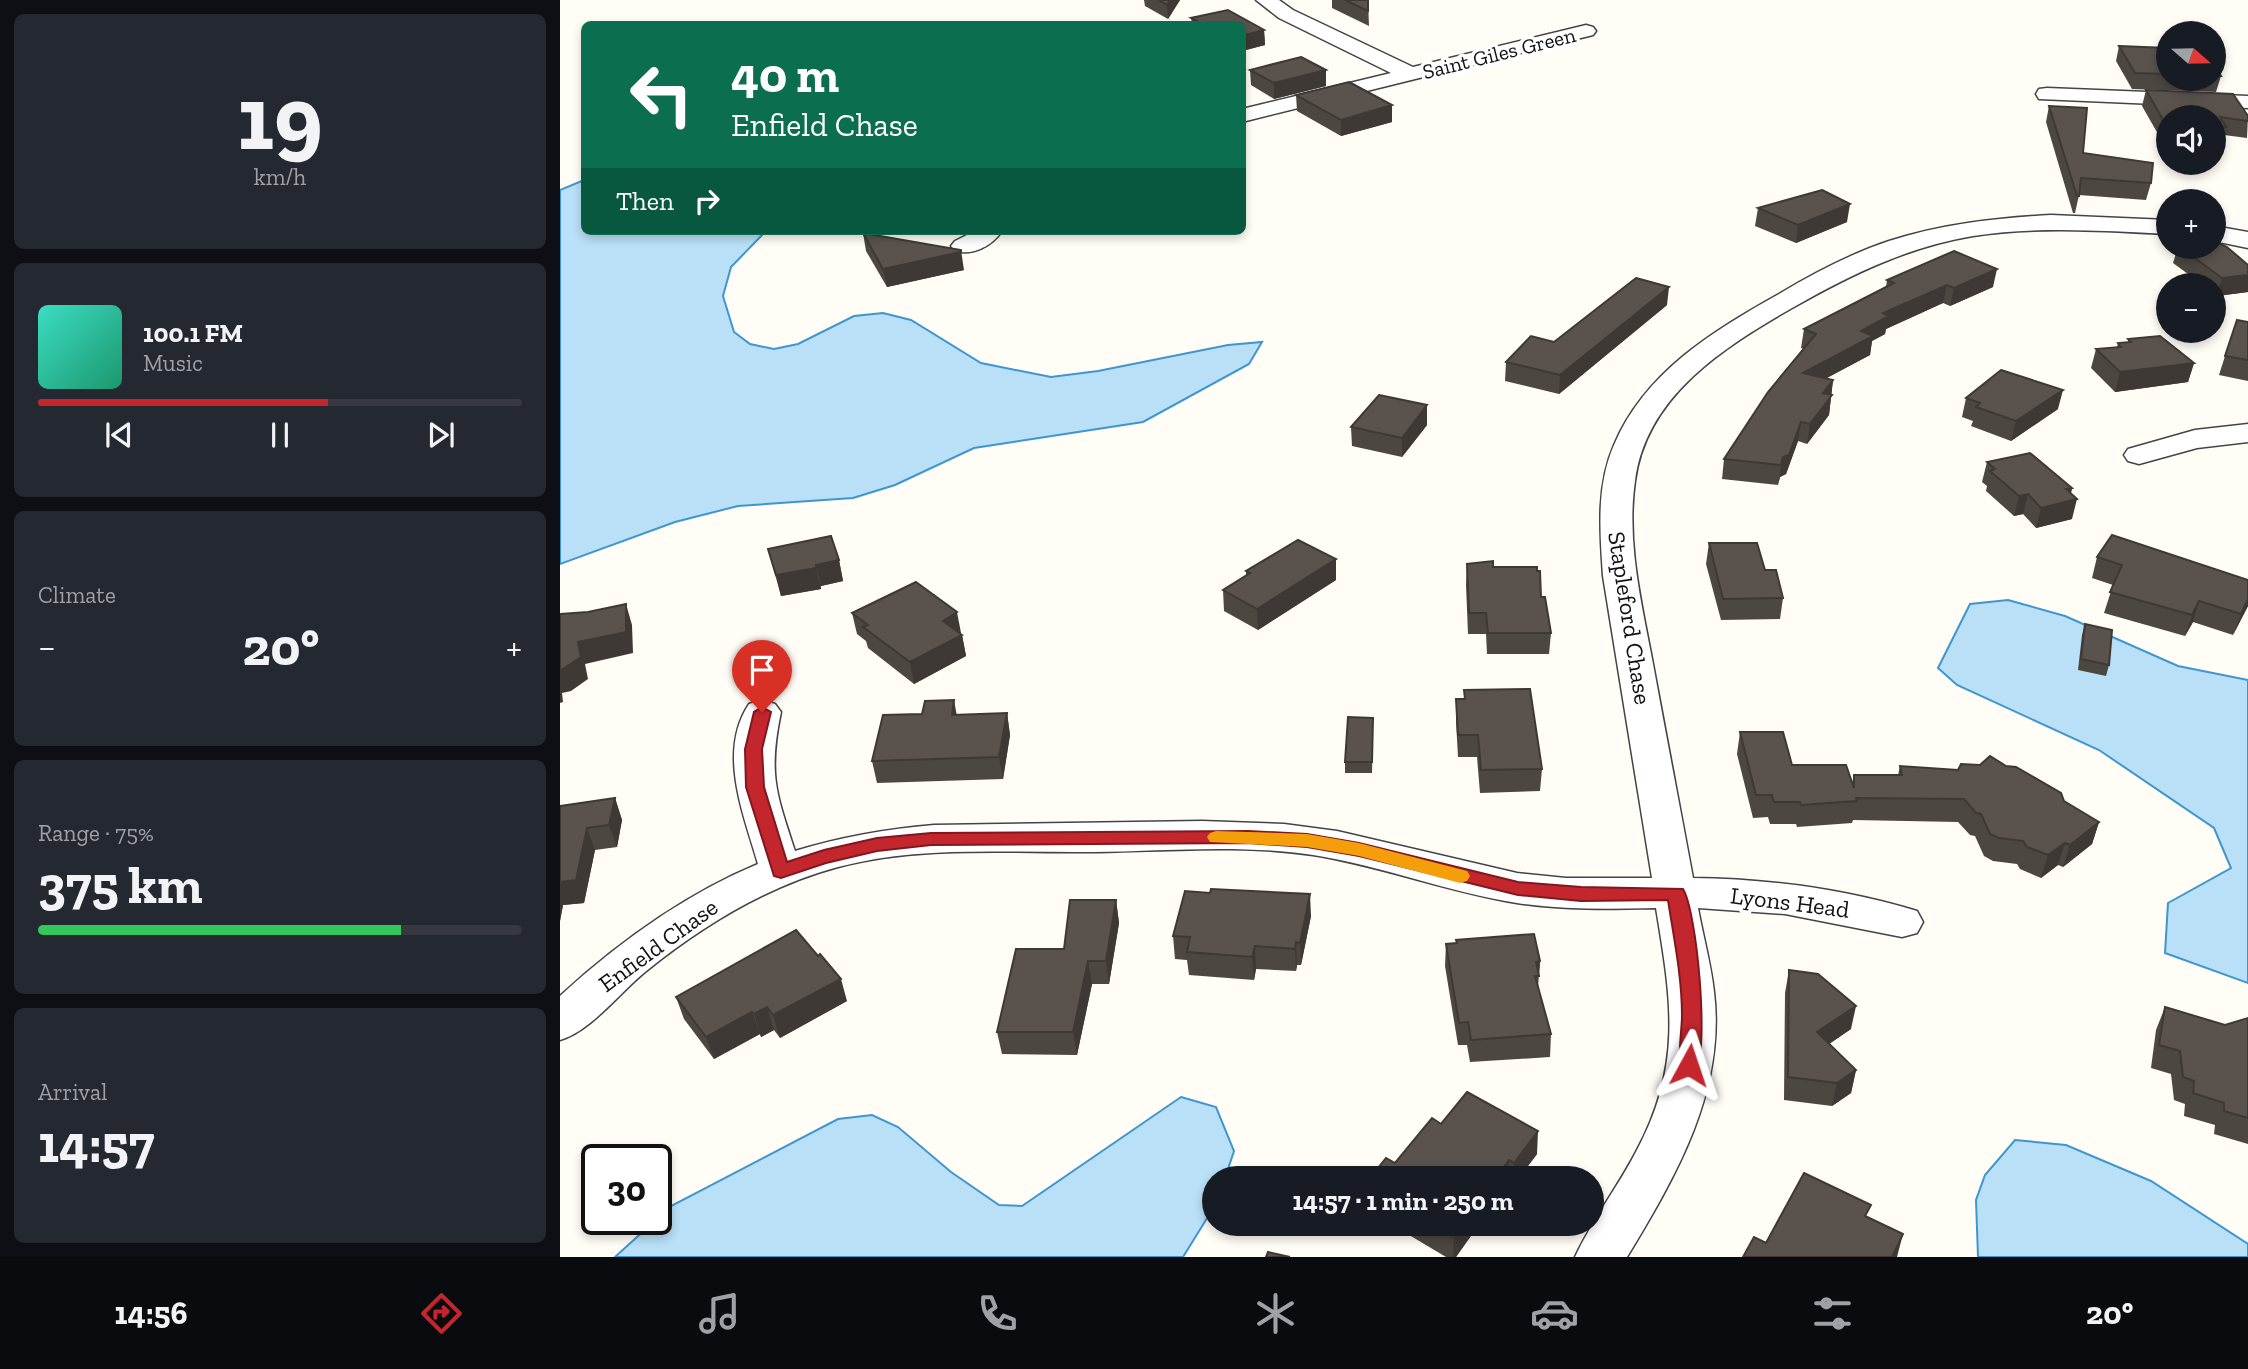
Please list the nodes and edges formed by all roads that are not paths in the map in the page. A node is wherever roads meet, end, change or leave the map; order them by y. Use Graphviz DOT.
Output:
graph roads {
  1 [pos="1266,0"];
  2 [pos="1586,31"];
  3 [pos="1412,75"];
  4 [pos="2047,94"];
  5 [pos="2248,102"];
  6 [pos="1246,115"];
  7 [pos="2156,226"];
  8 [pos="985,235"];
  9 [pos="2226,236"];
  10 [pos="2248,240"];
  11 [pos="964,246"];
  12 [pos="2248,433"];
  13 [pos="2139,455"];
  14 [pos="762,712"];
  15 [pos="781,871"];
  16 [pos="1676,893"];
  17 [pos="1902,922"];
  18 [pos="560,1023"];
  19 [pos="1600,1257"];
  1 -- 3 [label="street"];
  2 -- 3 [label="street, Saint Giles Green"];
  3 -- 6 [label="street, Saint Giles Green"];
  4 -- 5 [label="street"];
  7 -- 16 [label="street, Stapleford Chase"];
  8 -- 11 [label="street"];
  9 -- 10 [label="street"];
  12 -- 13 [label="street"];
  14 -- 15 [label="street"];
  15 -- 16 [label="street, Enfield Chase"];
  15 -- 18 [label="street, Enfield Chase"];
  16 -- 17 [label="street, Lyons Head"];
  16 -- 19 [label="street, Stapleford Chase"];
}
